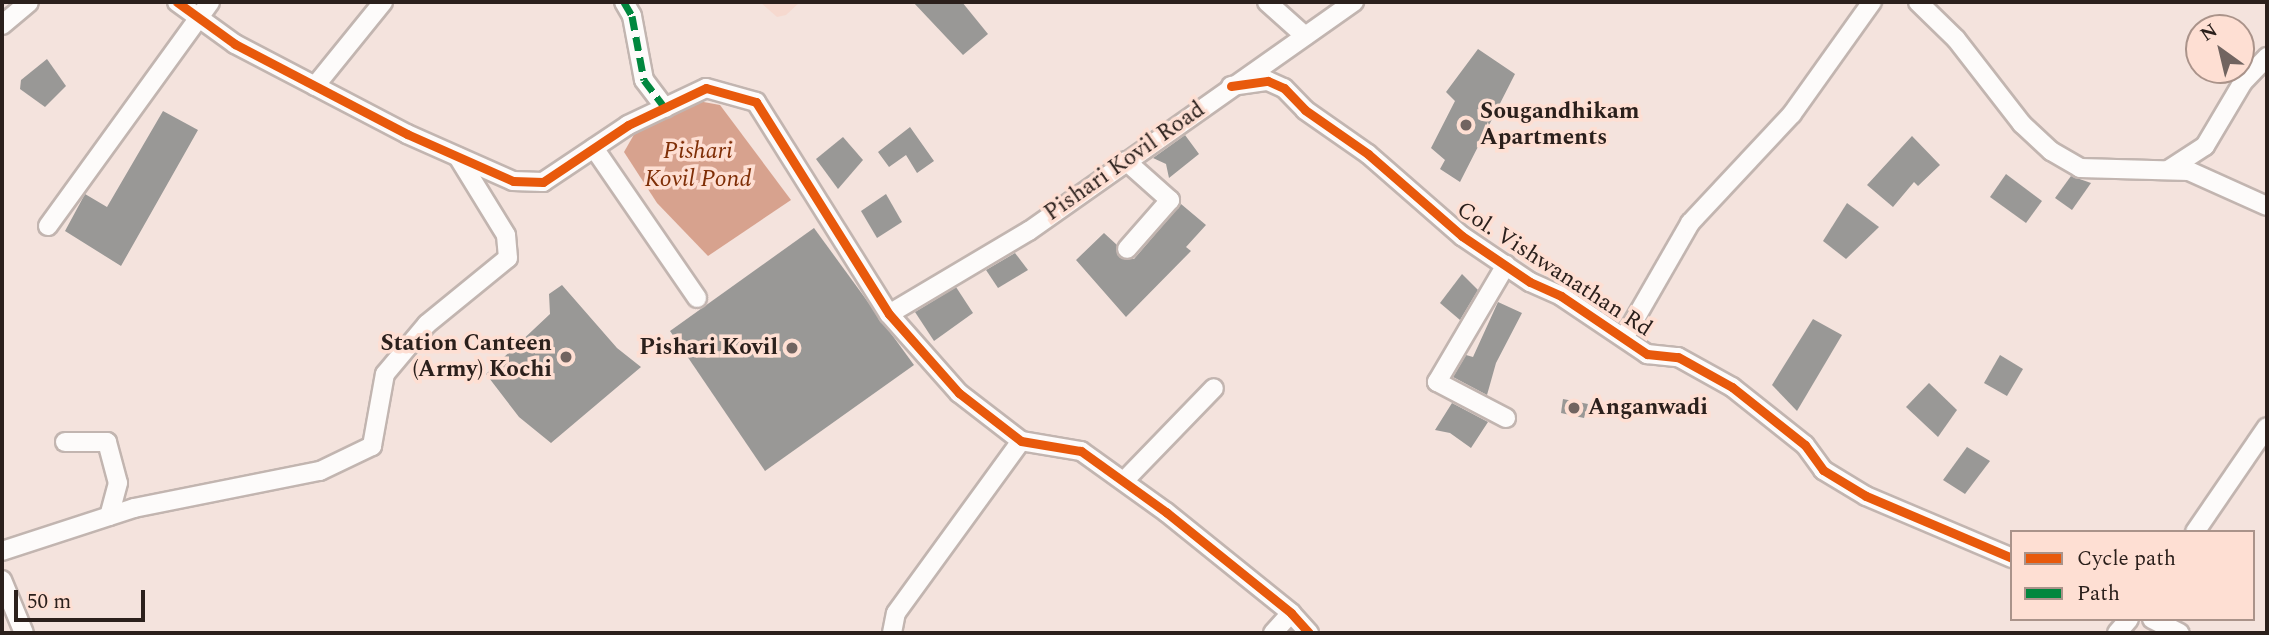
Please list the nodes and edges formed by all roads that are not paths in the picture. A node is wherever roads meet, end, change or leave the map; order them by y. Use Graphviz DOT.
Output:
graph roads {
  1 [pos="29,2"];
  2 [pos="177,2"];
  3 [pos="210,2"];
  4 [pos="383,2"];
  5 [pos="624,2"];
  6 [pos="1267,2"];
  7 [pos="1354,2"];
  8 [pos="1872,2"];
  9 [pos="1918,2"];
  10 [pos="199,18"];
  11 [pos="2,25"];
  12 [pos="1305,36"];
  13 [pos="2267,57"];
  14 [pos="315,86"];
  15 [pos="1231,86"];
  16 [pos="665,107"];
  17 [pos="594,148"];
  18 [pos="458,157"];
  19 [pos="1126,161"];
  20 [pos="2167,171"];
  21 [pos="2267,206"];
  22 [pos="48,226"];
  23 [pos="1127,249"];
  24 [pos="1506,265"];
  25 [pos="697,298"];
  26 [pos="889,314"];
  27 [pos="1624,338"];
  28 [pos="1213,388"];
  29 [pos="1506,418"];
  30 [pos="2267,427"];
  31 [pos="1021,440"];
  32 [pos="65,442"];
  33 [pos="1124,481"];
  34 [pos="109,516"];
  35 [pos="2196,530"];
  36 [pos="2,551"];
  37 [pos="2010,557"];
  38 [pos="2,580"];
  39 [pos="1291,613"];
  40 [pos="2156,621"];
  41 [pos="24,633"];
  42 [pos="892,633"];
  43 [pos="1273,633"];
  44 [pos="1309,633"];
  45 [pos="2180,633"];
  1 -- 11 [label="street"];
  2 -- 10 [label="street"];
  3 -- 10 [label="street"];
  4 -- 14 [label="street"];
  5 -- 16 [label="street"];
  6 -- 12 [label="street"];
  7 -- 12 [label="street, Pishari Kovil Road"];
  8 -- 27 [label="street"];
  9 -- 20 [label="street"];
  10 -- 14 [label="street"];
  10 -- 22 [label="street"];
  12 -- 15 [label="street, Pishari Kovil Road"];
  13 -- 20 [label="street"];
  14 -- 18 [label="street"];
  15 -- 19 [label="street, Pishari Kovil Road"];
  15 -- 24 [label="street, Col. Vishwanathan Rd"];
  16 -- 17 [label="street"];
  16 -- 26 [label="street"];
  17 -- 18 [label="street"];
  17 -- 25 [label="street"];
  18 -- 34 [label="street"];
  19 -- 23 [label="street"];
  19 -- 26 [label="street, Pishari Kovil Road"];
  20 -- 21 [label="street"];
  24 -- 27 [label="street, Col. Vishwanathan Rd"];
  24 -- 29 [label="street"];
  26 -- 31 [label="street"];
  27 -- 37 [label="street, Col. Vishwanathan Rd"];
  28 -- 33 [label="street"];
  30 -- 35 [label="street"];
  31 -- 33 [label="street"];
  31 -- 42 [label="street"];
  32 -- 34 [label="street"];
  33 -- 39 [label="street"];
  34 -- 36 [label="street"];
  38 -- 41 [label="street"];
  39 -- 43 [label="street"];
  39 -- 44 [label="street"];
  40 -- 45 [label="street"];
}
